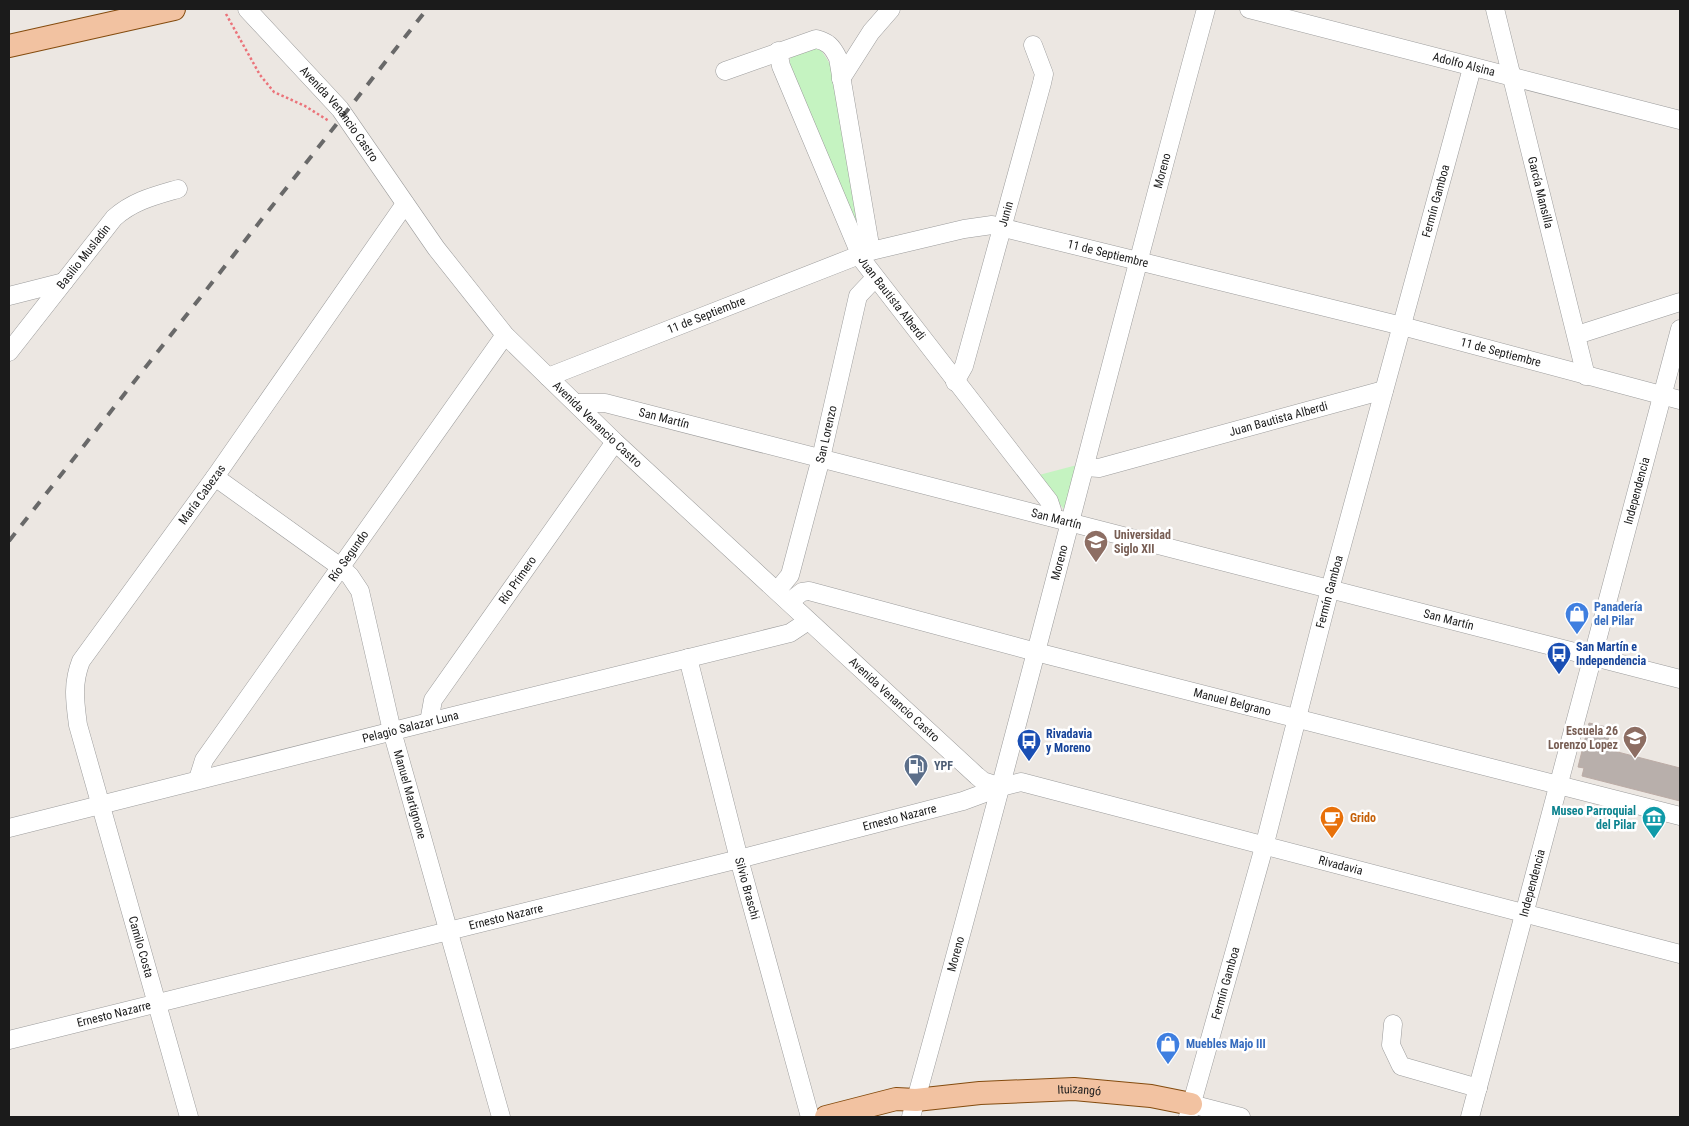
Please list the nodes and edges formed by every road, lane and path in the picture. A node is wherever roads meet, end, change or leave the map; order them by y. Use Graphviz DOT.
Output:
graph roads {
  1 [pos="174,9"];
  2 [pos="247,9"];
  3 [pos="891,9"];
  4 [pos="1206,9"];
  5 [pos="1249,9"];
  6 [pos="1496,9"];
  7 [pos="148,12"];
  8 [pos="226,14"];
  9 [pos="1032,45"];
  10 [pos="9,46"];
  11 [pos="778,51"];
  12 [pos="1472,68"];
  13 [pos="725,71"];
  14 [pos="1513,78"];
  15 [pos="842,79"];
  16 [pos="1680,120"];
  17 [pos="335,126"];
  18 [pos="178,189"];
  19 [pos="405,204"];
  20 [pos="1004,228"];
  21 [pos="866,253"];
  22 [pos="1137,261"];
  23 [pos="874,278"];
  24 [pos="64,282"];
  25 [pos="9,296"];
  26 [pos="1680,302"];
  27 [pos="1402,326"];
  28 [pos="1680,329"];
  29 [pos="504,335"];
  30 [pos="1577,335"];
  31 [pos="9,352"];
  32 [pos="1586,376"];
  33 [pos="548,377"];
  34 [pos="955,382"];
  35 [pos="1384,390"];
  36 [pos="1661,396"];
  37 [pos="1680,400"];
  38 [pos="576,403"];
  39 [pos="615,442"];
  40 [pos="821,458"];
  41 [pos="1085,467"];
  42 [pos="215,477"];
  43 [pos="1051,517"];
  44 [pos="1070,522"];
  45 [pos="339,566"];
  46 [pos="1330,589"];
  47 [pos="783,597"];
  48 [pos="808,621"];
  49 [pos="1036,652"];
  50 [pos="1593,657"];
  51 [pos="688,658"];
  52 [pos="1680,679"];
  53 [pos="1297,719"];
  54 [pos="429,722"];
  55 [pos="392,731"];
  56 [pos="198,780"];
  57 [pos="1558,785"];
  58 [pos="1001,787"];
  59 [pos="101,805"];
  60 [pos="1680,816"];
  61 [pos="9,828"];
  62 [pos="1264,847"];
  63 [pos="739,859"];
  64 [pos="1524,913"];
  65 [pos="447,933"];
  66 [pos="1680,954"];
  67 [pos="158,1004"];
  68 [pos="1393,1024"];
  69 [pos="9,1040"];
  70 [pos="1478,1088"];
  71 [pos="914,1109"];
  72 [pos="1190,1111"];
  73 [pos="189,1117"];
  74 [pos="501,1117"];
  75 [pos="810,1117"];
  76 [pos="826,1117"];
  77 [pos="874,1117"];
  78 [pos="1241,1117"];
  79 [pos="1470,1117"];
  1 -- 7 [label="main road"];
  2 -- 19 [label="street, Avenida Venancio Castro"];
  3 -- 15 [label="street"];
  4 -- 22 [label="street, Moreno"];
  5 -- 12 [label="street, Adolfo Alsina"];
  6 -- 14 [label="street, García Mansilla"];
  7 -- 10 [label="main road"];
  8 -- 17 [label="path"];
  9 -- 20 [label="street, Junin"];
  11 -- 13 [label="street"];
  11 -- 15 [label="street, Juan Bautista Alberdi"];
  11 -- 21 [label="street, Juan Bautista Alberdi"];
  12 -- 14 [label="street, Adolfo Alsina"];
  12 -- 27 [label="street, Fermín Gamboa"];
  14 -- 16 [label="street, Adolfo Alsina"];
  14 -- 30 [label="street, García Mansilla"];
  15 -- 21 [label="street, Juan Bautista Alberdi"];
  18 -- 24 [label="street, Basilio Musladin"];
  19 -- 29 [label="street, Avenida Venancio Castro"];
  19 -- 42 [label="street, María Cabezas"];
  20 -- 21 [label="street, 11 de Septiembre"];
  20 -- 22 [label="street, 11 de Septiembre"];
  20 -- 34 [label="street, Junin"];
  21 -- 23 [label="street, Juan Bautista Alberdi"];
  21 -- 33 [label="street, 11 de Septiembre"];
  22 -- 27 [label="street, 11 de Septiembre"];
  22 -- 41 [label="street, Moreno"];
  23 -- 34 [label="street, Juan Bautista Alberdi"];
  23 -- 40 [label="street, San Lorenzo"];
  24 -- 25 [label="street"];
  24 -- 31 [label="street, Basilio Musladin"];
  26 -- 30 [label="street"];
  27 -- 32 [label="street, 11 de Septiembre"];
  27 -- 35 [label="street, Fermín Gamboa"];
  28 -- 36 [label="street, Independencia"];
  29 -- 33 [label="street, Avenida Venancio Castro"];
  29 -- 45 [label="street, Río Segundo"];
  30 -- 32 [label="street, García Mansilla"];
  32 -- 36 [label="street, 11 de Septiembre"];
  33 -- 38 [label="street, Avenida Venancio Castro"];
  34 -- 43 [label="street, Juan Bautista Alberdi"];
  35 -- 41 [label="street, Juan Bautista Alberdi"];
  35 -- 46 [label="street, Fermín Gamboa"];
  36 -- 37 [label="street, 11 de Septiembre"];
  36 -- 50 [label="street, Independencia"];
  38 -- 39 [label="street, Avenida Venancio Castro"];
  38 -- 40 [label="street, San Martín"];
  39 -- 47 [label="street, Avenida Venancio Castro"];
  39 -- 54 [label="street, Río Primero"];
  40 -- 43 [label="street, San Martín"];
  40 -- 47 [label="street, San Lorenzo"];
  41 -- 44 [label="street, Moreno"];
  42 -- 45 [label="street, Manuel Martignone"];
  42 -- 59 [label="street, María Cabezas"];
  43 -- 44 [label="street, San Martín"];
  44 -- 46 [label="street, San Martín"];
  44 -- 49 [label="street, Moreno"];
  45 -- 55 [label="street, Manuel Martignone"];
  45 -- 56 [label="street, Río Segundo"];
  46 -- 50 [label="street, San Martín"];
  46 -- 53 [label="street, Fermín Gamboa"];
  47 -- 48 [label="street, Avenida Venancio Castro"];
  47 -- 49 [label="street, Manuel Belgrano"];
  48 -- 51 [label="street, Pelagio Salazar Luna"];
  48 -- 58 [label="street, Avenida Venancio Castro"];
  49 -- 53 [label="street, Manuel Belgrano"];
  49 -- 58 [label="street, Moreno"];
  50 -- 52 [label="street, San Martín"];
  50 -- 57 [label="street, Independencia"];
  51 -- 54 [label="street, Pelagio Salazar Luna"];
  51 -- 63 [label="street, Silvio Braschi"];
  53 -- 57 [label="street, Manuel Belgrano"];
  53 -- 62 [label="street, Fermín Gamboa"];
  54 -- 55 [label="street, Pelagio Salazar Luna"];
  55 -- 56 [label="street, Pelagio Salazar Luna"];
  55 -- 65 [label="street, Manuel Martignone"];
  56 -- 59 [label="street, Pelagio Salazar Luna"];
  57 -- 60 [label="street, Manuel Belgrano"];
  57 -- 64 [label="street, Independencia"];
  58 -- 62 [label="street, Rivadavia"];
  58 -- 63 [label="street, Ernesto Nazarre"];
  58 -- 71 [label="street, Moreno"];
  59 -- 61 [label="street, Pelagio Salazar Luna"];
  59 -- 67 [label="street, Camilo Costa"];
  62 -- 64 [label="street, Rivadavia"];
  62 -- 72 [label="street, Fermín Gamboa"];
  63 -- 65 [label="street, Ernesto Nazarre"];
  63 -- 75 [label="street, Silvio Braschi"];
  64 -- 66 [label="street, Rivadavia"];
  64 -- 70 [label="street, Independencia"];
  65 -- 67 [label="street, Ernesto Nazarre"];
  65 -- 74 [label="street, Manuel Martignone"];
  67 -- 69 [label="street, Ernesto Nazarre"];
  67 -- 73 [label="street, Camilo Costa"];
  68 -- 70 [label="street"];
  70 -- 79 [label="street, Independencia"];
  71 -- 72 [label="main road, Ituizangó"];
  71 -- 76 [label="main road, Ituizangó"];
  71 -- 77 [label="main road"];
  72 -- 78 [label="street, Ituizangó"];
}
